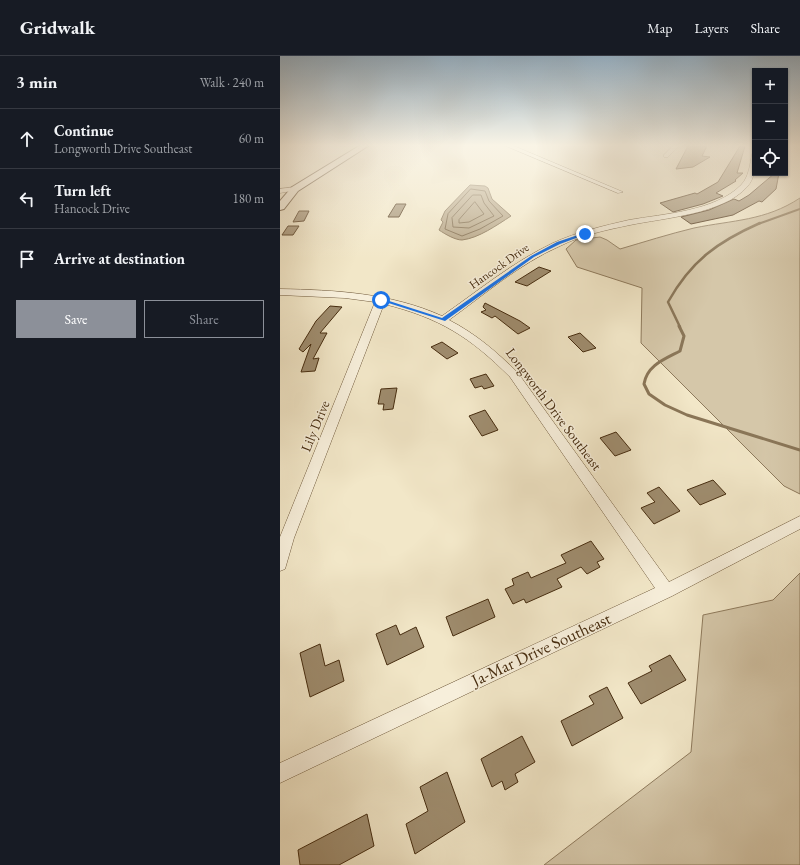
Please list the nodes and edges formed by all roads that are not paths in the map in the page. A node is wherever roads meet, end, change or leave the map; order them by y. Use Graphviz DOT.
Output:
graph roads {
  1 [pos="303,184"];
  2 [pos="600,184"];
  3 [pos="746,184"];
  4 [pos="295,189"];
  5 [pos="280,192"];
  6 [pos="620,192"];
  7 [pos="280,207"];
  8 [pos="280,292"];
  9 [pos="381,300"];
  10 [pos="443,320"];
  11 [pos="800,522"];
  12 [pos="280,564"];
  13 [pos="666,590"];
  14 [pos="280,773"];
  1 -- 4 [label="main road"];
  2 -- 6 [label="street"];
  3 -- 10 [label="street, Hancock Drive"];
  4 -- 5 [label="street"];
  4 -- 7 [label="main road"];
  8 -- 9 [label="street, Longworth Drive Southeast"];
  9 -- 10 [label="street, Longworth Drive Southeast"];
  9 -- 12 [label="street, Lily Drive"];
  10 -- 13 [label="street, Longworth Drive Southeast"];
  11 -- 13 [label="street, Ja-Mar Drive Southeast"];
  13 -- 14 [label="street, Ja-Mar Drive Southeast"];
}
